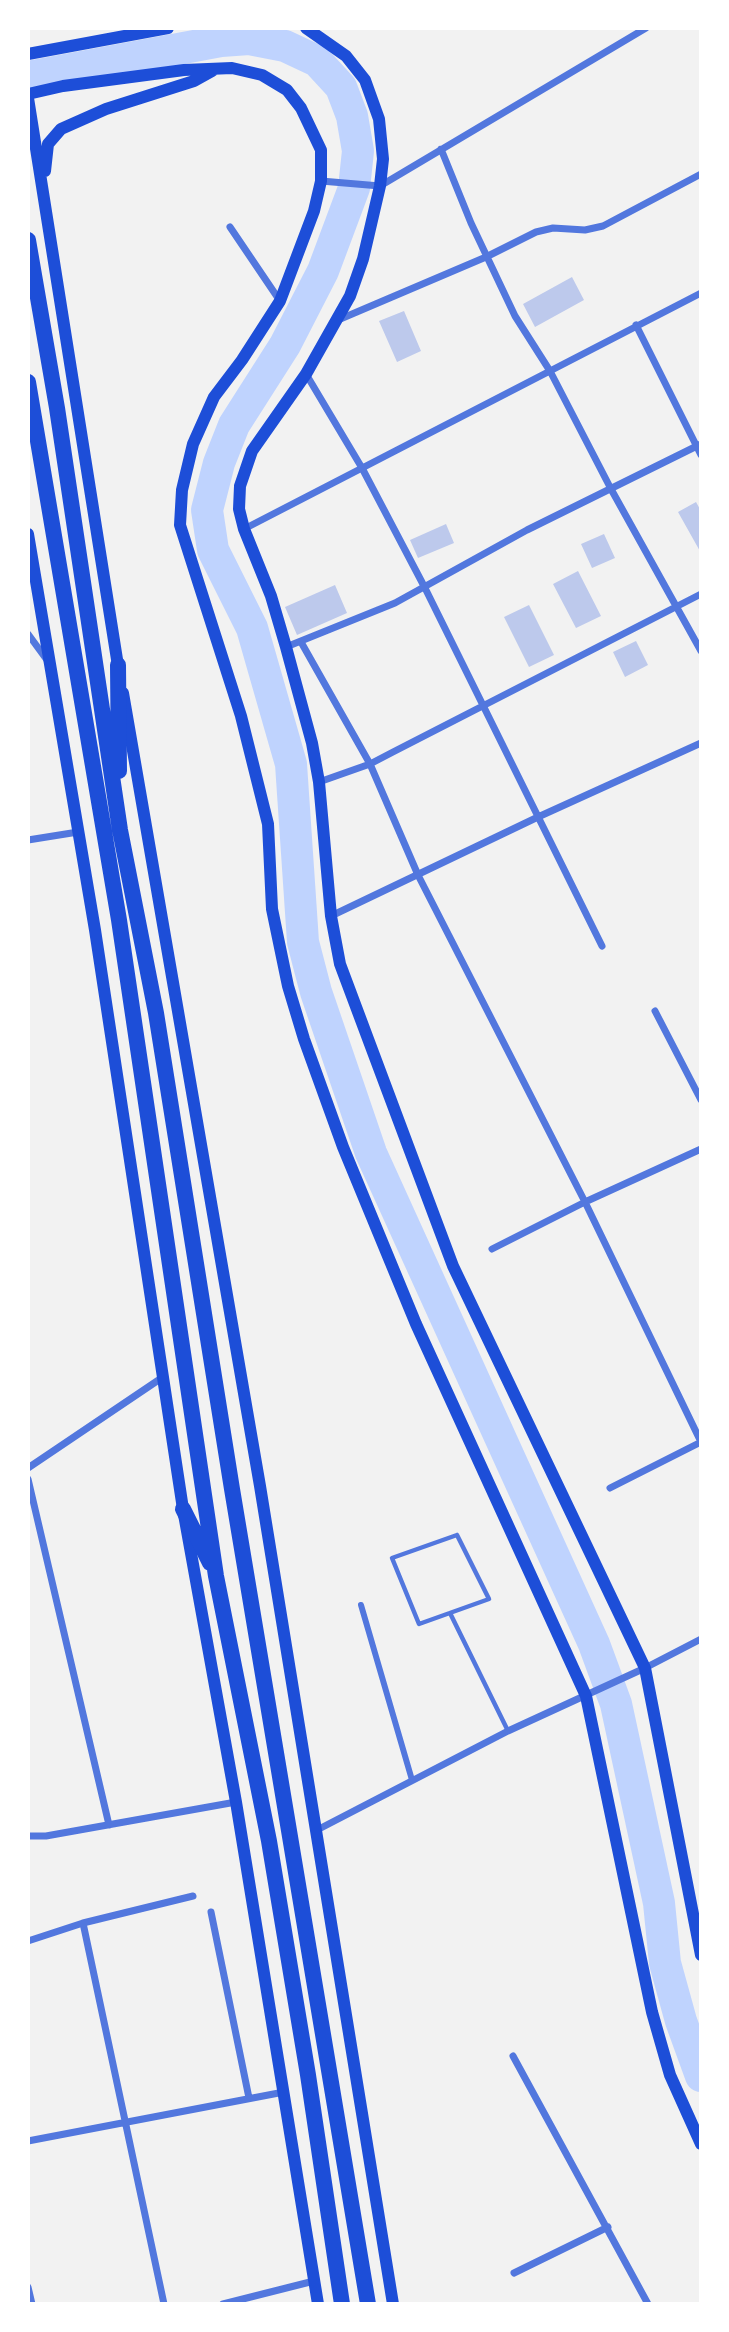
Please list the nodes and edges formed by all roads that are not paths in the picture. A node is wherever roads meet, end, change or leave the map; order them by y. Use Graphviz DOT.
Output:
graph roads {
  1 [pos="168,28"];
  2 [pos="306,28"];
  3 [pos="642,29"];
  4 [pos="28,54"];
  5 [pos="217,69"];
  6 [pos="28,96"];
  7 [pos="441,149"];
  8 [pos="701,174"];
  9 [pos="321,181"];
  10 [pos="376,186"];
  11 [pos="49,220"];
  12 [pos="230,227"];
  13 [pos="28,240"];
  14 [pos="486,257"];
  15 [pos="701,293"];
  16 [pos="280,301"];
  17 [pos="337,320"];
  18 [pos="636,326"];
  19 [pos="550,371"];
  20 [pos="306,374"];
  21 [pos="28,382"];
  22 [pos="699,446"];
  23 [pos="701,455"];
  24 [pos="362,468"];
  25 [pos="611,489"];
  26 [pos="244,529"];
  27 [pos="28,534"];
  28 [pos="425,588"];
  29 [pos="701,594"];
  30 [pos="678,606"];
  31 [pos="28,634"];
  32 [pos="301,642"];
  33 [pos="286,647"];
  34 [pos="701,651"];
  35 [pos="50,664"];
  36 [pos="118,665"];
  37 [pos="485,705"];
  38 [pos="701,743"];
  39 [pos="370,764"];
  40 [pos="319,782"];
  41 [pos="538,817"];
  42 [pos="120,830"];
  43 [pos="78,832"];
  44 [pos="28,840"];
  45 [pos="418,875"];
  46 [pos="331,916"];
  47 [pos="602,947"];
  48 [pos="656,1011"];
  49 [pos="701,1100"];
  50 [pos="701,1149"];
  51 [pos="585,1202"];
  52 [pos="492,1249"];
  53 [pos="164,1376"];
  54 [pos="701,1442"];
  55 [pos="28,1468"];
  56 [pos="28,1479"];
  57 [pos="610,1488"];
  58 [pos="183,1509"];
  59 [pos="216,1576"];
  60 [pos="361,1605"];
  61 [pos="450,1613"];
  62 [pos="701,1639"];
  63 [pos="644,1669"];
  64 [pos="586,1696"];
  65 [pos="508,1731"];
  66 [pos="412,1780"];
  67 [pos="236,1802"];
  68 [pos="109,1825"];
  69 [pos="317,1830"];
  70 [pos="30,1836"];
  71 [pos="193,1896"];
  72 [pos="211,1912"];
  73 [pos="83,1923"];
  74 [pos="28,1941"];
  75 [pos="701,1955"];
  76 [pos="513,2056"];
  77 [pos="285,2092"];
  78 [pos="249,2098"];
  79 [pos="124,2122"];
  80 [pos="28,2141"];
  81 [pos="701,2144"];
  82 [pos="608,2227"];
  83 [pos="514,2273"];
  84 [pos="314,2281"];
  85 [pos="28,2287"];
  86 [pos="32,2304"];
  87 [pos="164,2304"];
  88 [pos="223,2304"];
  89 [pos="318,2304"];
  90 [pos="342,2304"];
  91 [pos="368,2304"];
  92 [pos="393,2304"];
  93 [pos="648,2304"];
  1 -- 4 [label="main road"];
  2 -- 10 [label="main road"];
  3 -- 7 [label="street"];
  5 -- 6 [label="main road"];
  5 -- 9 [label="main road"];
  5 -- 11 [label="main road"];
  6 -- 11 [label="main road"];
  7 -- 10 [label="street"];
  7 -- 14 [label="street"];
  8 -- 14 [label="street"];
  9 -- 10 [label="street"];
  9 -- 16 [label="main road"];
  10 -- 17 [label="main road"];
  11 -- 36 [label="main road"];
  12 -- 16 [label="street"];
  13 -- 42 [label="highway"];
  14 -- 17 [label="street"];
  14 -- 19 [label="street"];
  15 -- 18 [label="street"];
  16 -- 64 [label="main road"];
  17 -- 20 [label="main road"];
  18 -- 19 [label="street"];
  18 -- 22 [label="street"];
  19 -- 24 [label="street"];
  19 -- 25 [label="street"];
  20 -- 24 [label="street"];
  20 -- 26 [label="main road"];
  21 -- 59 [label="highway"];
  22 -- 23 [label="street"];
  22 -- 25 [label="street"];
  24 -- 26 [label="street"];
  24 -- 28 [label="street"];
  25 -- 28 [label="street"];
  25 -- 30 [label="street"];
  26 -- 33 [label="main road"];
  27 -- 35 [label="main road"];
  28 -- 32 [label="street"];
  28 -- 37 [label="street"];
  29 -- 30 [label="street"];
  30 -- 34 [label="street"];
  30 -- 37 [label="street"];
  31 -- 35 [label="street"];
  32 -- 33 [label="street"];
  32 -- 39 [label="street"];
  33 -- 40 [label="main road"];
  35 -- 43 [label="main road"];
  36 -- 42 [label="highway"];
  36 -- 69 [label="main road"];
  37 -- 39 [label="street"];
  37 -- 41 [label="street"];
  38 -- 41 [label="street"];
  39 -- 40 [label="street"];
  39 -- 45 [label="street"];
  40 -- 46 [label="main road"];
  41 -- 45 [label="street"];
  41 -- 47 [label="street"];
  42 -- 91 [label="highway"];
  43 -- 44 [label="street"];
  43 -- 53 [label="main road"];
  45 -- 46 [label="street"];
  45 -- 51 [label="street"];
  46 -- 63 [label="main road"];
  48 -- 49 [label="street"];
  50 -- 51 [label="street"];
  51 -- 52 [label="street"];
  51 -- 54 [label="street"];
  53 -- 55 [label="street"];
  53 -- 58 [label="main road"];
  54 -- 57 [label="street"];
  56 -- 68 [label="street"];
  58 -- 59 [label="highway"];
  58 -- 67 [label="main road"];
  59 -- 90 [label="highway"];
  60 -- 66 [label="street"];
  61 -- 61 [label="lane"];
  61 -- 65 [label="lane"];
  62 -- 63 [label="street"];
  63 -- 64 [label="street"];
  63 -- 75 [label="main road"];
  64 -- 65 [label="street"];
  64 -- 81 [label="main road"];
  65 -- 66 [label="street"];
  66 -- 69 [label="street"];
  67 -- 68 [label="street"];
  67 -- 77 [label="main road"];
  68 -- 70 [label="street"];
  69 -- 92 [label="main road"];
  71 -- 73 [label="street"];
  72 -- 78 [label="street"];
  73 -- 74 [label="street"];
  73 -- 79 [label="street"];
  76 -- 82 [label="street"];
  77 -- 78 [label="street"];
  77 -- 84 [label="main road"];
  78 -- 79 [label="street"];
  79 -- 80 [label="street"];
  79 -- 87 [label="street"];
  82 -- 83 [label="street"];
  82 -- 93 [label="street"];
  84 -- 88 [label="street"];
  84 -- 89 [label="main road"];
  85 -- 86 [label="street"];
}
